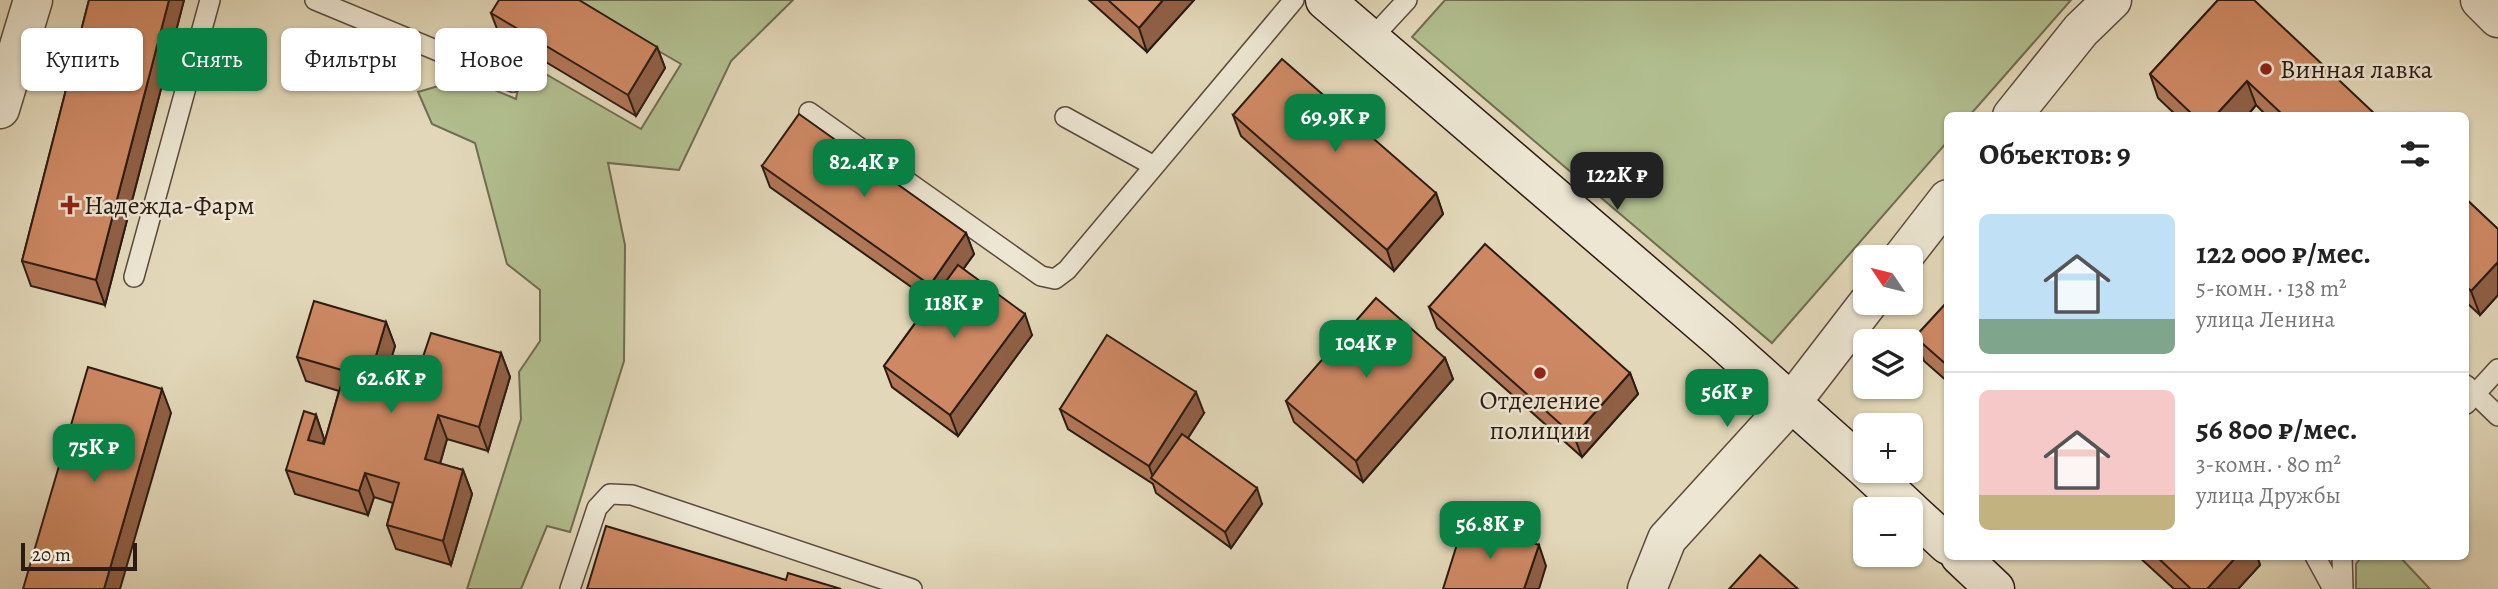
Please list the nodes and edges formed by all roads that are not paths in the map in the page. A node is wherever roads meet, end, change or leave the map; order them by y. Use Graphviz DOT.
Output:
graph roads {
  1 [pos="33,0"];
  2 [pos="210,0"];
  3 [pos="315,0"];
  4 [pos="1294,0"];
  5 [pos="1325,0"];
  6 [pos="1407,0"];
  7 [pos="2112,0"];
  8 [pos="2480,0"];
  9 [pos="2498,18"];
  10 [pos="1370,40"];
  11 [pos="435,50"];
  12 [pos="0,109"];
  13 [pos="809,112"];
  14 [pos="2015,112"];
  15 [pos="1065,117"];
  16 [pos="1154,166"];
  17 [pos="1944,204"];
  18 [pos="1912,245"];
  19 [pos="134,276"];
  20 [pos="1859,315"];
  21 [pos="2498,369"];
  22 [pos="2469,394"];
  23 [pos="1791,403"];
  24 [pos="2498,416"];
  25 [pos="1853,458"];
  26 [pos="1881,483"];
  27 [pos="1896,497"];
  28 [pos="1923,522"];
  29 [pos="1944,541"];
  30 [pos="1964,560"];
  31 [pos="2317,560"];
  32 [pos="2342,560"];
  33 [pos="570,589"];
  34 [pos="912,589"];
  35 [pos="1647,589"];
  36 [pos="1995,589"];
  37 [pos="2333,589"];
  38 [pos="2343,589"];
  1 -- 12 [label="main road"];
  2 -- 19 [label="lane"];
  3 -- 11 [label="lane"];
  4 -- 16 [label="lane"];
  5 -- 10 [label="main road"];
  6 -- 10 [label="lane"];
  7 -- 14 [label="main road"];
  8 -- 9 [label="main road"];
  10 -- 23 [label="main road"];
  13 -- 16 [label="lane"];
  15 -- 16 [label="lane"];
  17 -- 18 [label="main road"];
  20 -- 23 [label="main road"];
  21 -- 22 [label="lane"];
  22 -- 24 [label="lane"];
  23 -- 25 [label="main road"];
  23 -- 35 [label="main road"];
  26 -- 27 [label="main road"];
  28 -- 29 [label="main road"];
  30 -- 36 [label="main road"];
  31 -- 37 [label="lane"];
  32 -- 38 [label="lane"];
  33 -- 34 [label="lane"];
}
